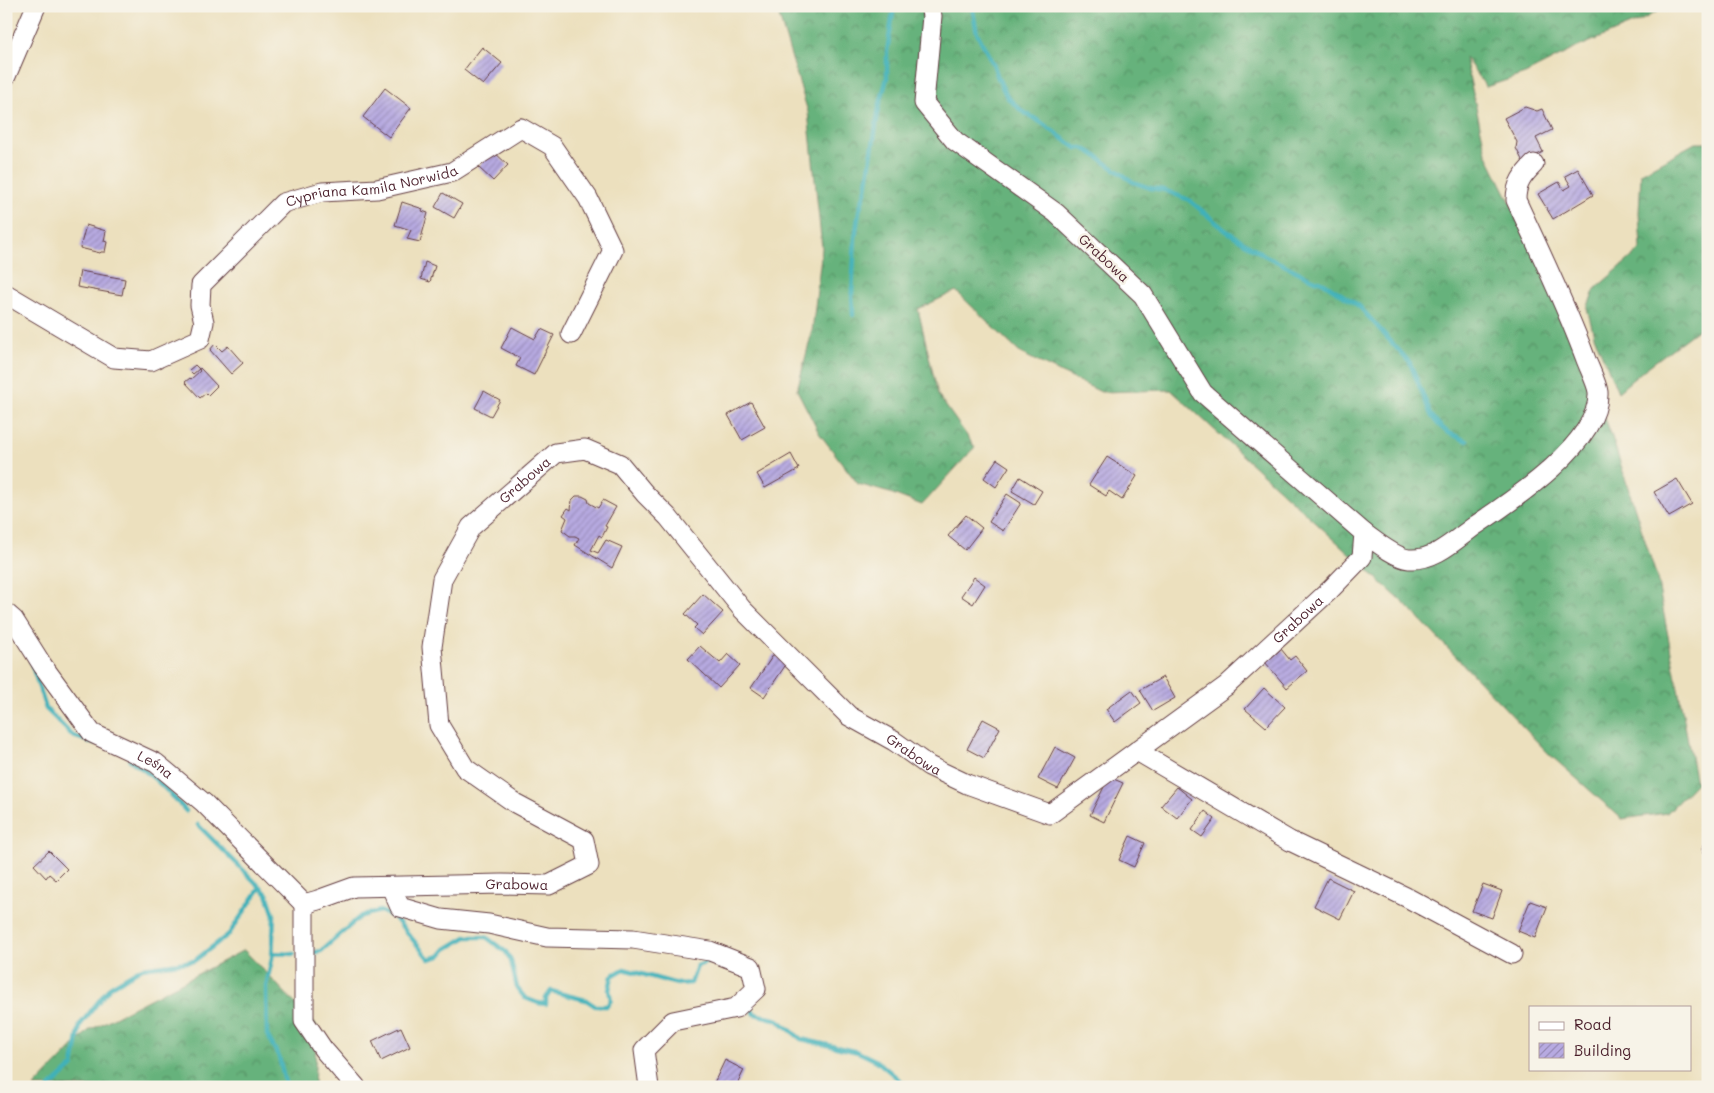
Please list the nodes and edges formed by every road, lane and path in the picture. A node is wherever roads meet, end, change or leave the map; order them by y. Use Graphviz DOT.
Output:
graph roads {
  1 [pos="36,6"];
  2 [pos="930,6"];
  3 [pos="6,76"];
  4 [pos="1534,164"];
  5 [pos="6,294"];
  6 [pos="571,334"];
  7 [pos="1364,533"];
  8 [pos="6,613"];
  9 [pos="1137,751"];
  10 [pos="391,886"];
  11 [pos="311,902"];
  12 [pos="1512,954"];
  13 [pos="356,1087"];
  14 [pos="649,1087"];
  1 -- 3 [label="street"];
  2 -- 7 [label="street, Grabowa"];
  4 -- 7 [label="street"];
  5 -- 6 [label="street, Cypriana Kamila Norwida"];
  7 -- 9 [label="street, Grabowa"];
  8 -- 11 [label="street, Leśna"];
  9 -- 10 [label="street, Grabowa"];
  9 -- 12 [label="street"];
  10 -- 11 [label="street, Grabowa"];
  10 -- 14 [label="street"];
  11 -- 13 [label="street"];
}
